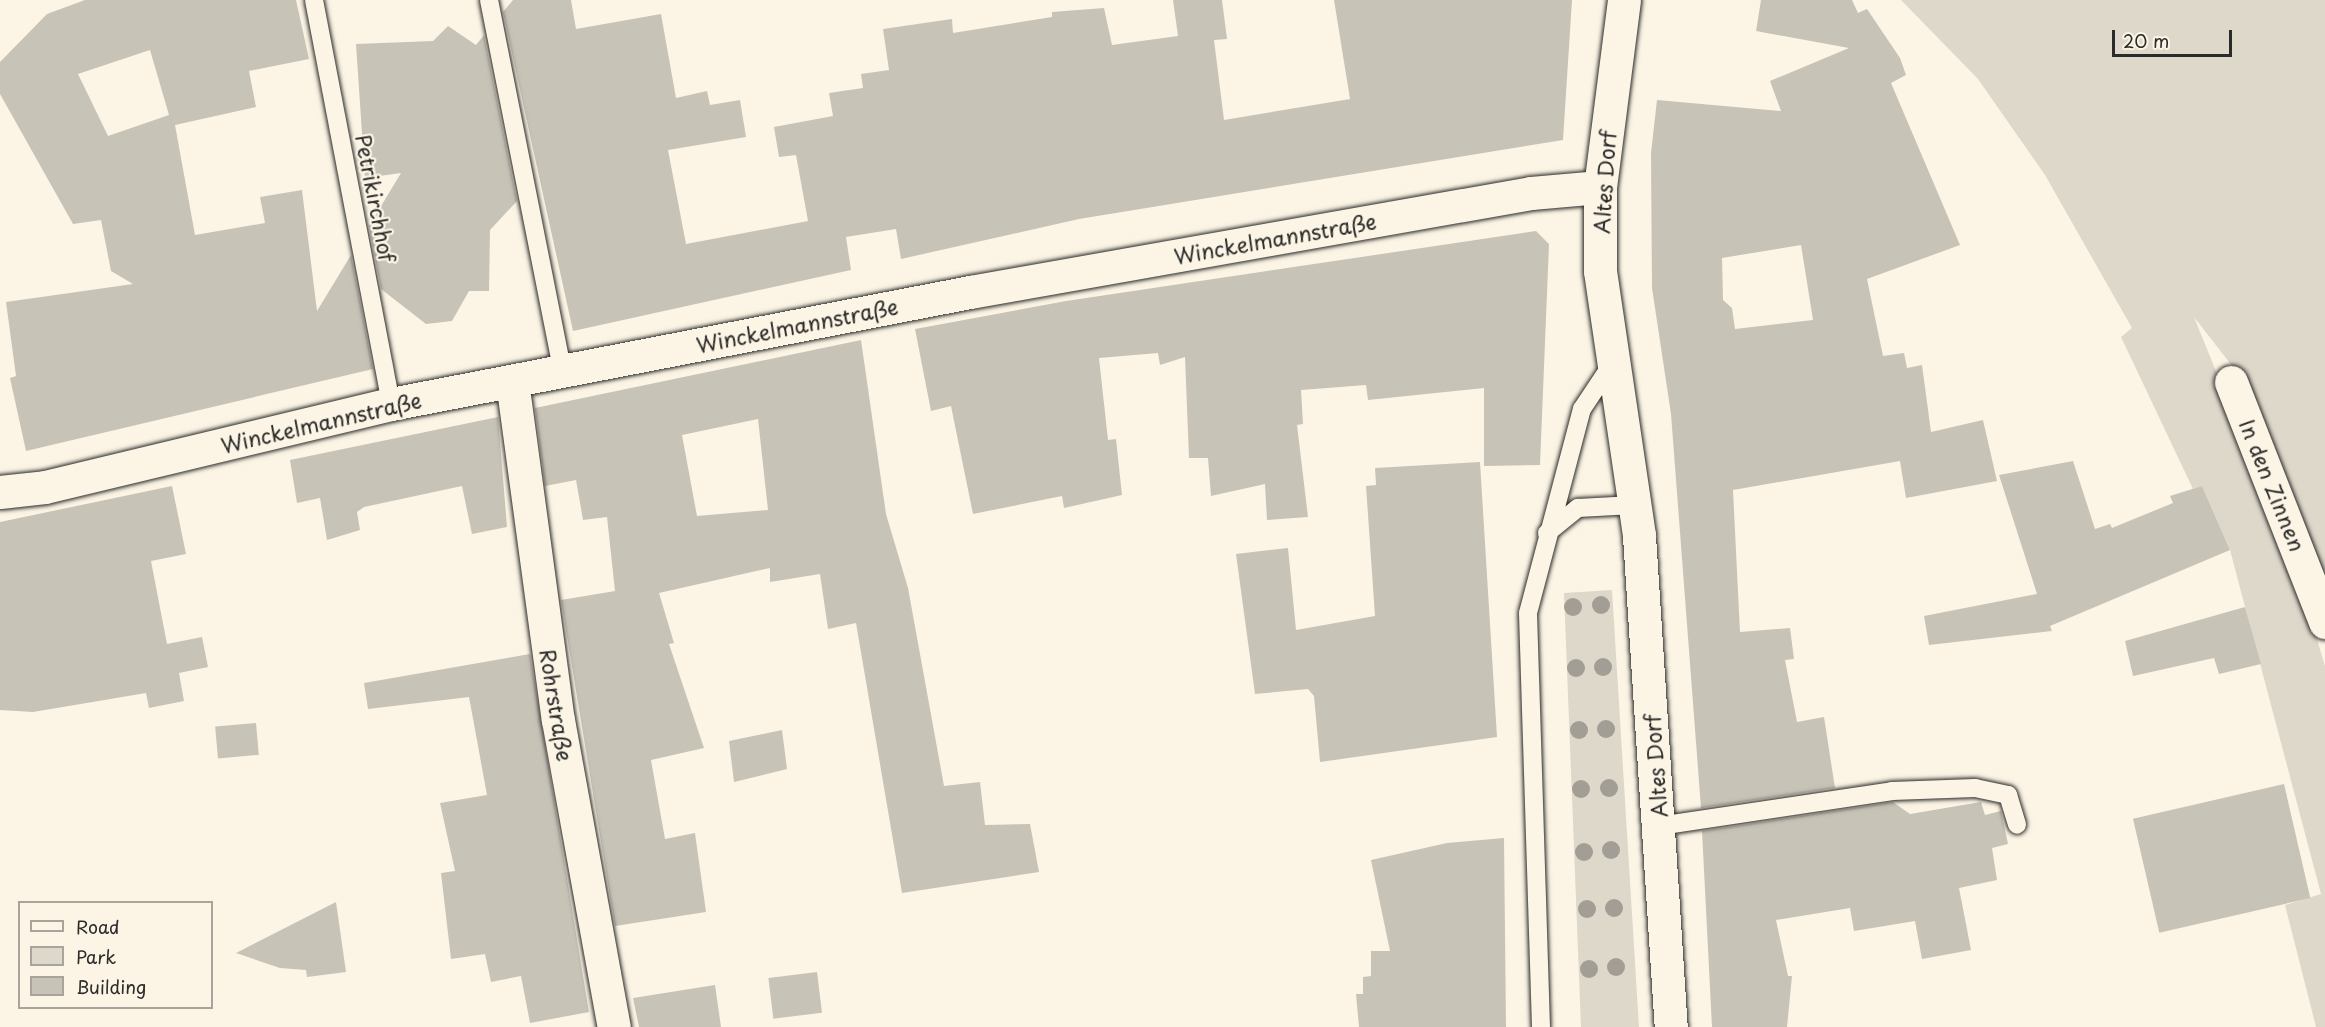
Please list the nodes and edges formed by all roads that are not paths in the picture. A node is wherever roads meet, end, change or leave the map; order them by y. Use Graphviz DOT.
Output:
graph roads {
  1 [pos="314,0"];
  2 [pos="489,0"];
  3 [pos="1624,0"];
  4 [pos="1600,187"];
  5 [pos="1612,364"];
  6 [pos="562,370"];
  7 [pos="512,381"];
  8 [pos="2231,382"];
  9 [pos="391,404"];
  10 [pos="0,492"];
  11 [pos="1634,506"];
  12 [pos="1547,533"];
  13 [pos="2325,622"];
  14 [pos="2017,825"];
  15 [pos="1659,826"];
  16 [pos="614,1027"];
  17 [pos="1541,1027"];
  18 [pos="1671,1027"];
  1 -- 9 [label="lane, Petrikirchhof"];
  2 -- 6 [label="lane"];
  3 -- 4 [label="street, Altes Dorf"];
  4 -- 5 [label="street, Altes Dorf"];
  4 -- 6 [label="street, Winckelmannstraße"];
  5 -- 11 [label="street, Altes Dorf"];
  5 -- 12 [label="lane"];
  6 -- 7 [label="street, Winckelmannstraße"];
  7 -- 9 [label="street, Winckelmannstraße"];
  7 -- 16 [label="street, Rohrstraße"];
  8 -- 13 [label="street, In den Zinnen"];
  9 -- 10 [label="street, Winckelmannstraße"];
  11 -- 12 [label="lane"];
  11 -- 15 [label="street, Altes Dorf"];
  12 -- 17 [label="lane"];
  14 -- 15 [label="lane"];
  15 -- 18 [label="street, Altes Dorf"];
}
